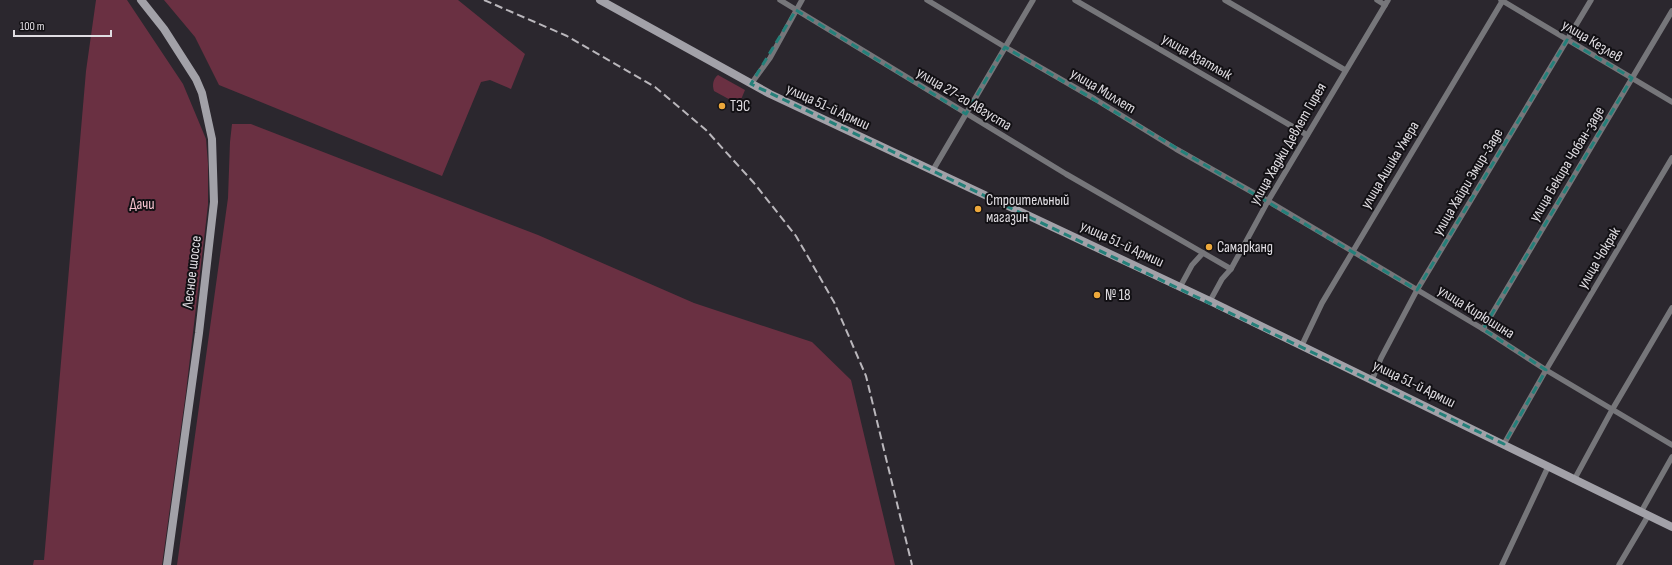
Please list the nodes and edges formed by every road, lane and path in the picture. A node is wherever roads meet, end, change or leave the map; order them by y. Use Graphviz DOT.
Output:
graph roads {
  1 [pos="142,0"];
  2 [pos="600,0"];
  3 [pos="780,0"];
  4 [pos="802,0"];
  5 [pos="927,0"];
  6 [pos="1033,0"];
  7 [pos="1075,0"];
  8 [pos="1225,0"];
  9 [pos="1377,0"];
  10 [pos="1502,0"];
  11 [pos="1591,0"];
  12 [pos="1387,2"];
  13 [pos="796,10"];
  14 [pos="1672,12"];
  15 [pos="1567,40"];
  16 [pos="1005,47"];
  17 [pos="1345,70"];
  18 [pos="1632,78"];
  19 [pos="751,84"];
  20 [pos="1672,102"];
  21 [pos="966,114"];
  22 [pos="1307,135"];
  23 [pos="1672,158"];
  24 [pos="932,170"];
  25 [pos="1268,201"];
  26 [pos="1352,252"];
  27 [pos="1203,253"];
  28 [pos="1231,269"];
  29 [pos="1180,287"];
  30 [pos="1417,290"];
  31 [pos="1210,301"];
  32 [pos="1672,308"];
  33 [pos="1483,329"];
  34 [pos="1302,345"];
  35 [pos="1546,370"];
  36 [pos="1372,380"];
  37 [pos="1612,410"];
  38 [pos="1504,444"];
  39 [pos="1672,445"];
  40 [pos="1672,456"];
  41 [pos="1548,467"];
  42 [pos="1574,480"];
  43 [pos="1644,514"];
  44 [pos="1672,527"];
  45 [pos="167,565"];
  46 [pos="1502,565"];
  47 [pos="1619,565"];
  1 -- 45 [label="main road, Лесное шоссе"];
  2 -- 19 [label="main road, улица 51-й Армии"];
  3 -- 13 [label="street, улица 27-го Августа"];
  4 -- 13 [label="street"];
  5 -- 16 [label="street, улица Миллет"];
  6 -- 16 [label="street"];
  7 -- 22 [label="street, улица Азатлык"];
  8 -- 17 [label="street"];
  9 -- 12 [label="street"];
  10 -- 15 [label="street, улица Кезлев"];
  10 -- 26 [label="street, улица Ашика Умера"];
  11 -- 15 [label="street, улица Хайри Эмир-Заде"];
  12 -- 17 [label="street, улица Хаджи Девлет Гирея"];
  13 -- 19 [label="street"];
  13 -- 21 [label="street, улица 27-го Августа"];
  14 -- 18 [label="street, улица Бекира Чобан-заде"];
  15 -- 18 [label="street, улица Кезлев"];
  15 -- 30 [label="street, улица Хайри Эмир-Заде"];
  16 -- 21 [label="street"];
  16 -- 25 [label="street, улица Миллет"];
  17 -- 22 [label="street, улица Хаджи Девлет Гирея"];
  18 -- 20 [label="street, улица Кезлев"];
  18 -- 33 [label="street, улица Бекира Чобан-заде"];
  19 -- 24 [label="main road, улица 51-й Армии"];
  21 -- 24 [label="street"];
  21 -- 27 [label="street, улица 27-го Августа"];
  22 -- 25 [label="street, улица Хаджи Девлет Гирея"];
  23 -- 35 [label="street, улица Чокрак"];
  24 -- 29 [label="main road, улица 51-й Армии"];
  25 -- 26 [label="street, улица Кирюшина"];
  25 -- 28 [label="street, улица Хаджи Девлет Гирея"];
  26 -- 30 [label="street, улица Кирюшина"];
  26 -- 34 [label="street, улица Ашика Умера"];
  27 -- 28 [label="street, улица 27-го Августа"];
  27 -- 29 [label="street"];
  28 -- 31 [label="street, улица Хаджи Девлет Гирея"];
  29 -- 31 [label="main road, улица 51-й Армии"];
  30 -- 33 [label="street, улица Кирюшина"];
  30 -- 36 [label="street, улица Хайри Эмир-Заде"];
  31 -- 34 [label="main road, улица 51-й Армии"];
  32 -- 37 [label="street"];
  33 -- 35 [label="street, улица Кирюшина"];
  34 -- 36 [label="main road, улица 51-й Армии"];
  35 -- 37 [label="street, улица Кирюшина"];
  35 -- 38 [label="street, улица Чокрак"];
  36 -- 38 [label="main road, улица 51-й Армии"];
  37 -- 39 [label="street, улица Кирюшина"];
  37 -- 42 [label="street"];
  38 -- 41 [label="main road, улица 51-й Армии"];
  40 -- 43 [label="street"];
  41 -- 42 [label="main road, улица 51-й Армии"];
  41 -- 46 [label="street"];
  42 -- 43 [label="main road, улица 51-й Армии"];
  43 -- 44 [label="main road"];
  43 -- 47 [label="street"];
}
